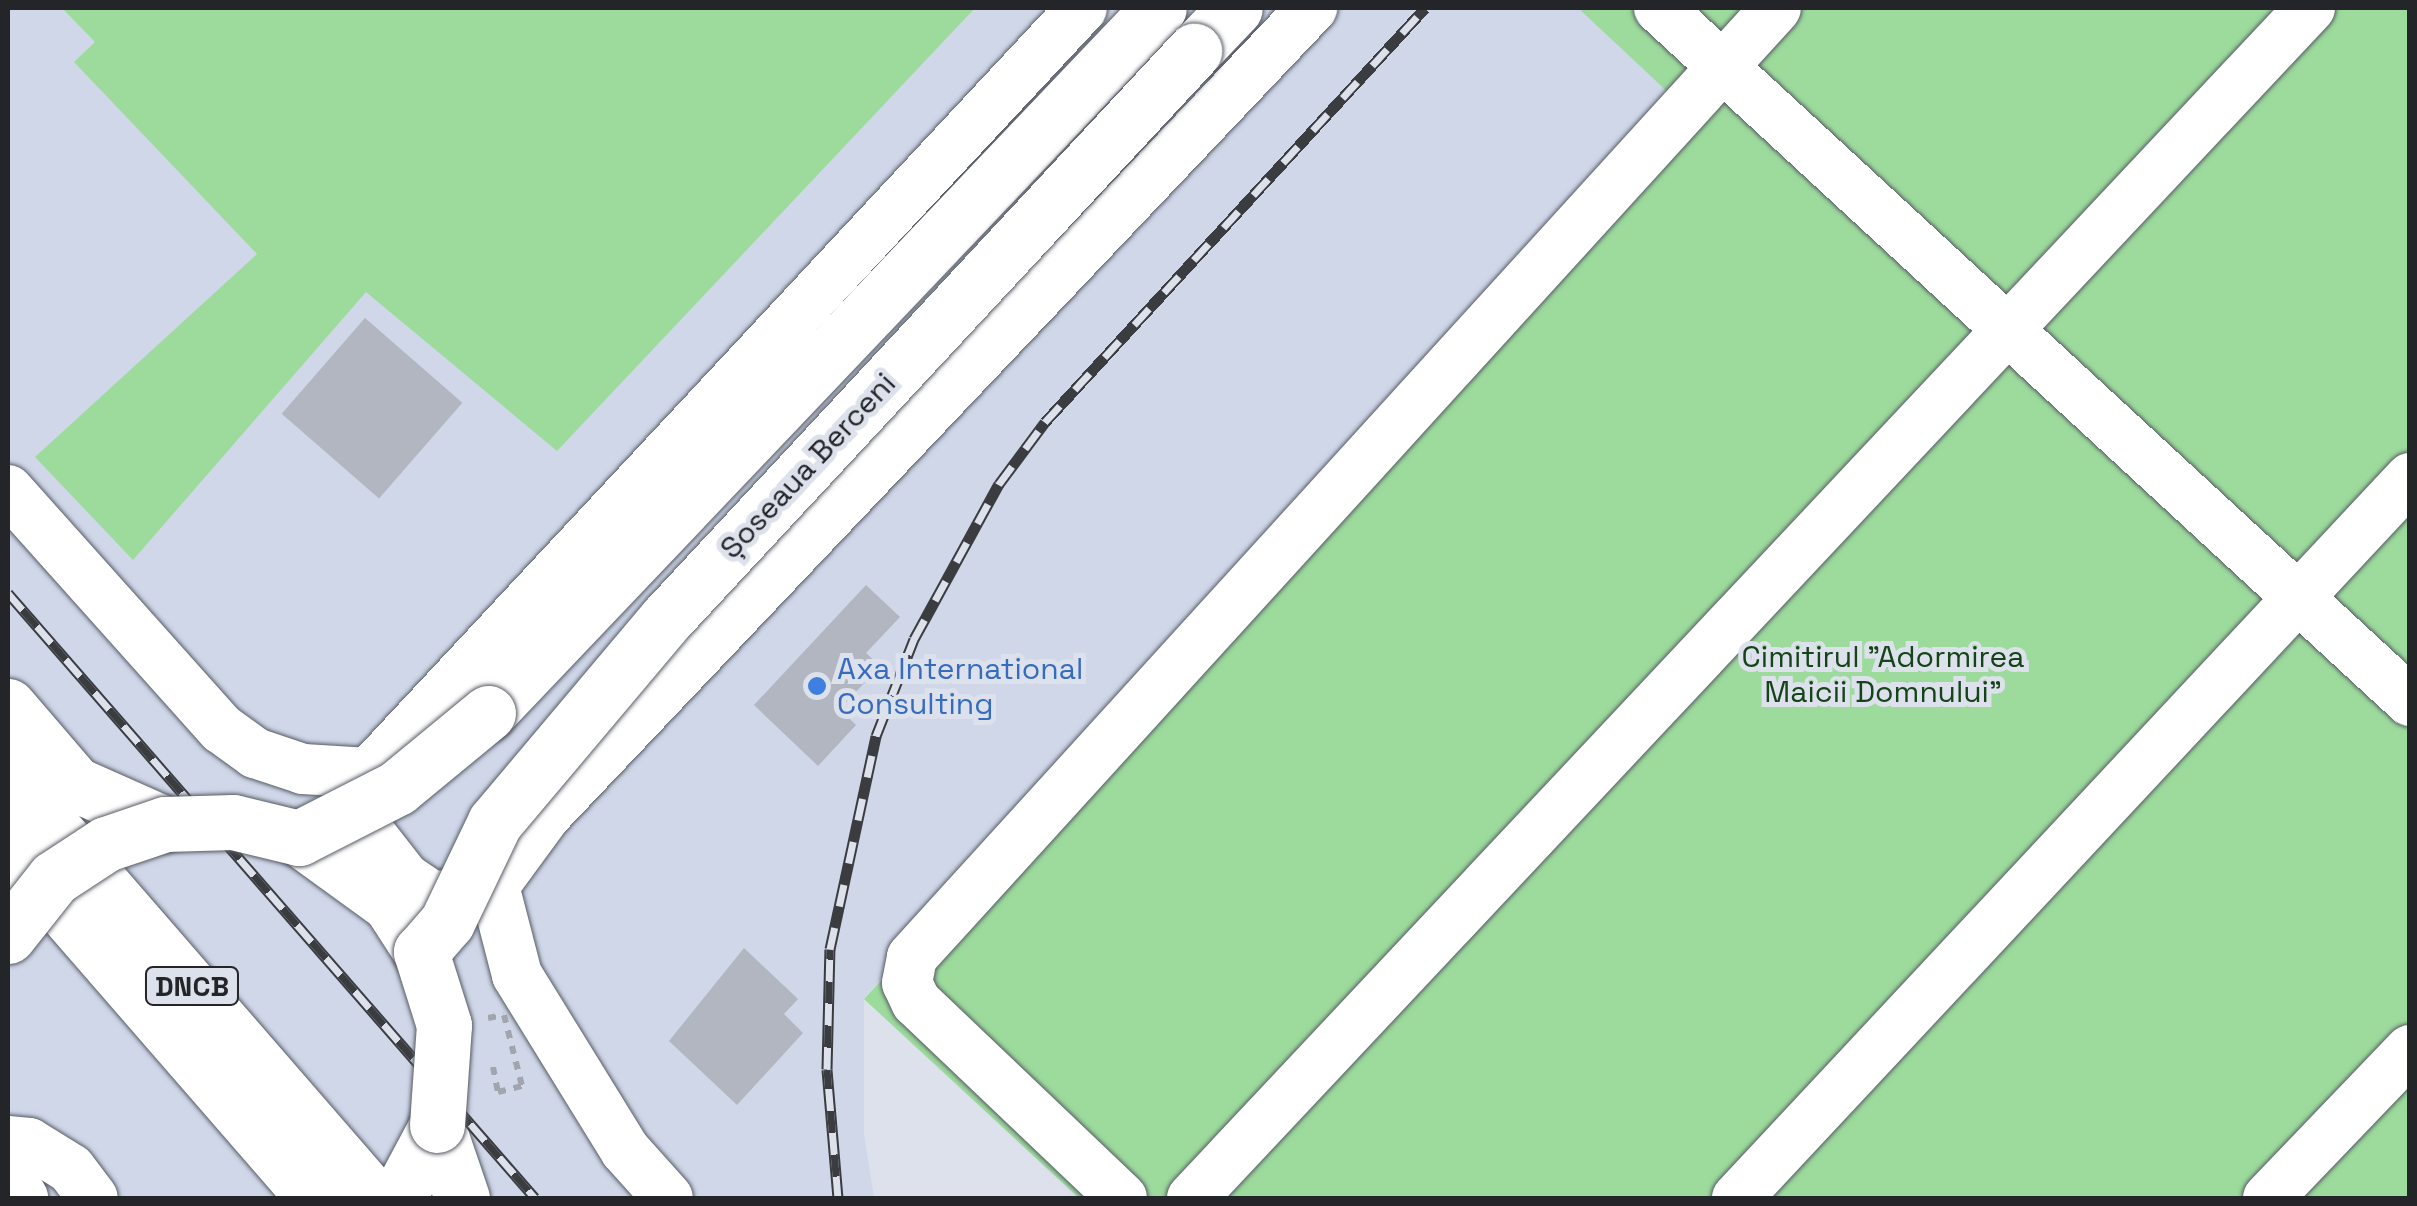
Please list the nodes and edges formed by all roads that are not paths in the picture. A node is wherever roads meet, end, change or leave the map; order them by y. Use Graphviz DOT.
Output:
graph roads {
  1 [pos="1082,8"];
  2 [pos="1235,8"];
  3 [pos="1312,8"];
  4 [pos="1659,8"];
  5 [pos="1776,8"];
  6 [pos="2310,8"];
  7 [pos="1156,10"];
  8 [pos="1717,68"];
  9 [pos="2008,334"];
  10 [pos="2410,478"];
  11 [pos="8,490"];
  12 [pos="2297,598"];
  13 [pos="2410,701"];
  14 [pos="8,706"];
  15 [pos="369,773"];
  16 [pos="8,776"];
  17 [pos="165,824"];
  18 [pos="300,838"];
  19 [pos="8,846"];
  20 [pos="494,886"];
  21 [pos="8,936"];
  22 [pos="422,952"];
  23 [pos="2410,1050"];
  24 [pos="437,1124"];
  25 [pos="8,1142"];
  26 [pos="8,1180"];
  27 [pos="20,1198"];
  28 [pos="93,1198"];
  29 [pos="314,1198"];
  30 [pos="374,1198"];
  31 [pos="398,1198"];
  32 [pos="462,1198"];
  33 [pos="668,1198"];
  34 [pos="1122,1198"];
  35 [pos="1192,1198"];
  36 [pos="1737,1198"];
  37 [pos="2268,1198"];
  1 -- 15 [label="street"];
  2 -- 22 [label="main road, Șoseaua Berceni, bridge"];
  3 -- 20 [label="street"];
  4 -- 8 [label="street"];
  5 -- 8 [label="street"];
  6 -- 9 [label="street"];
  7 -- 18 [label="main road, Șoseaua Berceni, bridge"];
  8 -- 9 [label="street"];
  8 -- 34 [label="street"];
  9 -- 12 [label="street"];
  9 -- 35 [label="street"];
  10 -- 12 [label="street"];
  11 -- 15 [label="street"];
  12 -- 13 [label="street"];
  12 -- 36 [label="street"];
  14 -- 17 [label="main road"];
  15 -- 20 [label="street"];
  16 -- 30 [label="main road, DNCB"];
  17 -- 18 [label="main road, bridge"];
  17 -- 21 [label="main road, bridge"];
  18 -- 22 [label="main road"];
  19 -- 29 [label="main road, DNCB"];
  20 -- 33 [label="street"];
  22 -- 24 [label="main road, bridge"];
  23 -- 37 [label="street"];
  24 -- 31 [label="main road"];
  24 -- 32 [label="main road"];
  25 -- 28 [label="street"];
  26 -- 27 [label="main road"];
}
